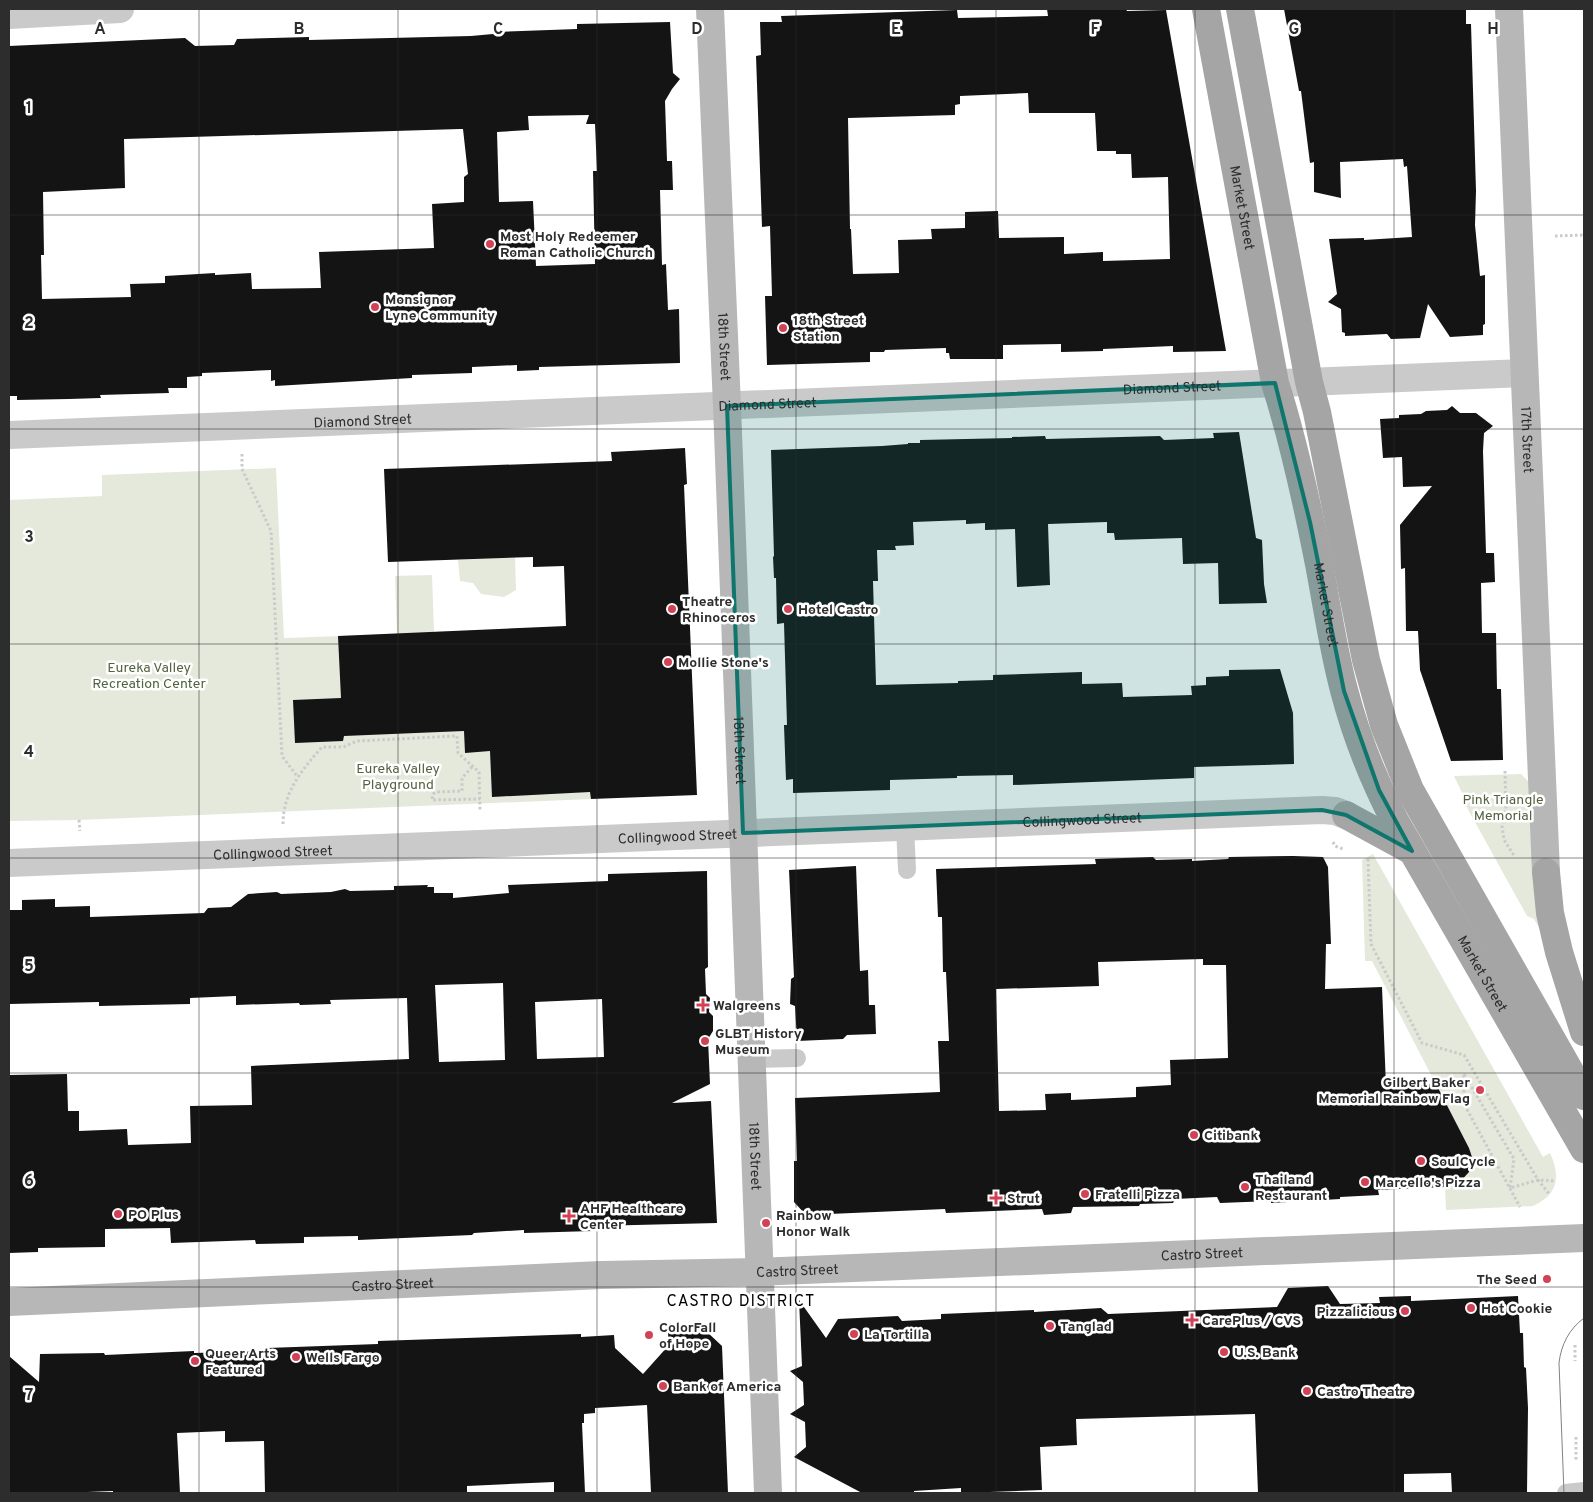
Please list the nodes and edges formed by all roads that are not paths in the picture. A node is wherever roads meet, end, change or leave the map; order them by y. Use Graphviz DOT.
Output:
graph roads {
  1 [pos="120,9"];
  2 [pos="710,9"];
  3 [pos="1206,9"];
  4 [pos="1240,9"];
  5 [pos="1509,9"];
  6 [pos="9,15"];
  7 [pos="1524,373"];
  8 [pos="1309,382"];
  9 [pos="1275,383"];
  10 [pos="727,406"];
  11 [pos="9,436"];
  12 [pos="1346,815"];
  13 [pos="905,827"];
  14 [pos="743,833"];
  15 [pos="1412,851"];
  16 [pos="9,863"];
  17 [pos="907,870"];
  18 [pos="1546,872"];
  19 [pos="1584,1032"];
  20 [pos="797,1058"];
  21 [pos="751,1059"];
  22 [pos="1584,1096"];
  23 [pos="1584,1149"];
  24 [pos="1584,1238"];
  25 [pos="758,1272"];
  26 [pos="9,1302"];
  27 [pos="1584,1492"];
  28 [pos="768,1493"];
  29 [pos="1566,1493"];
  1 -- 6 [label="street"];
  2 -- 10 [label="street, 18th Street"];
  3 -- 9 [label="main road, Market Street"];
  4 -- 8 [label="main road, Market Street"];
  5 -- 7 [label="street, 17th Street"];
  7 -- 8 [label="street, Diamond Street"];
  7 -- 18 [label="street, 17th Street"];
  8 -- 9 [label="street, Diamond Street"];
  8 -- 22 [label="main road, Market Street"];
  9 -- 10 [label="street, Diamond Street"];
  9 -- 15 [label="main road, Market Street"];
  10 -- 11 [label="street, Diamond Street"];
  10 -- 14 [label="street, 18th Street"];
  12 -- 13 [label="street, Collingwood Street"];
  12 -- 15 [label="main road"];
  13 -- 14 [label="street, Collingwood Street"];
  13 -- 17 [label="lane"];
  14 -- 16 [label="street, Collingwood Street"];
  14 -- 21 [label="street, 18th Street"];
  15 -- 23 [label="main road, Market Street"];
  18 -- 19 [label="main road"];
  20 -- 21 [label="lane"];
  21 -- 25 [label="street, 18th Street"];
  24 -- 25 [label="street, Castro Street"];
  25 -- 26 [label="street, Castro Street"];
  25 -- 28 [label="street, 18th Street"];
  27 -- 29 [label="lane"];
}
